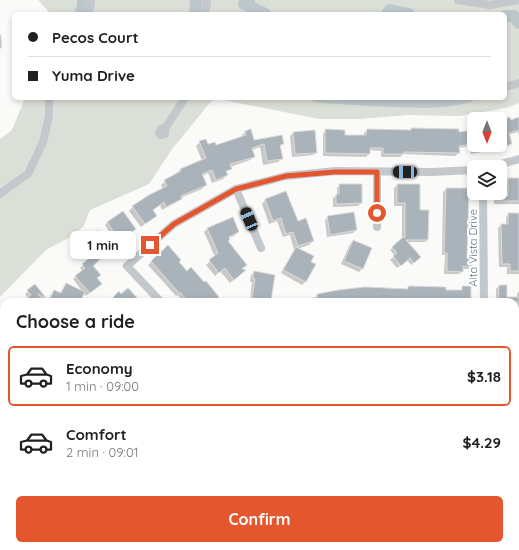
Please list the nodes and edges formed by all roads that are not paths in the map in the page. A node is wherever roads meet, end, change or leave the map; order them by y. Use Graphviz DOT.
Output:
graph roads {
  1 [pos="91,0"];
  2 [pos="206,0"];
  3 [pos="458,0"];
  4 [pos="519,0"];
  5 [pos="89,12"];
  6 [pos="205,12"];
  7 [pos="519,83"];
  8 [pos="507,86"];
  9 [pos="49,100"];
  10 [pos="184,100"];
  11 [pos="341,100"];
  12 [pos="463,100"];
  13 [pos="166,127"];
  14 [pos="519,159"];
  15 [pos="507,162"];
  16 [pos="467,170"];
  17 [pos="377,172"];
  18 [pos="236,189"];
  19 [pos="0,194"];
  20 [pos="483,200"];
  21 [pos="377,227"];
  22 [pos="261,248"];
  23 [pos="157,298"];
  24 [pos="484,298"];
  1 -- 5 [label="street"];
  2 -- 6 [label="street"];
  3 -- 4 [label="street"];
  7 -- 8 [label="street"];
  9 -- 19 [label="street"];
  10 -- 13 [label="street"];
  11 -- 12 [label="street"];
  14 -- 15 [label="street"];
  16 -- 17 [label="street"];
  17 -- 18 [label="street"];
  17 -- 21 [label="street"];
  18 -- 22 [label="street"];
  18 -- 23 [label="street"];
  20 -- 24 [label="street, Alta Vista Drive"];
}
